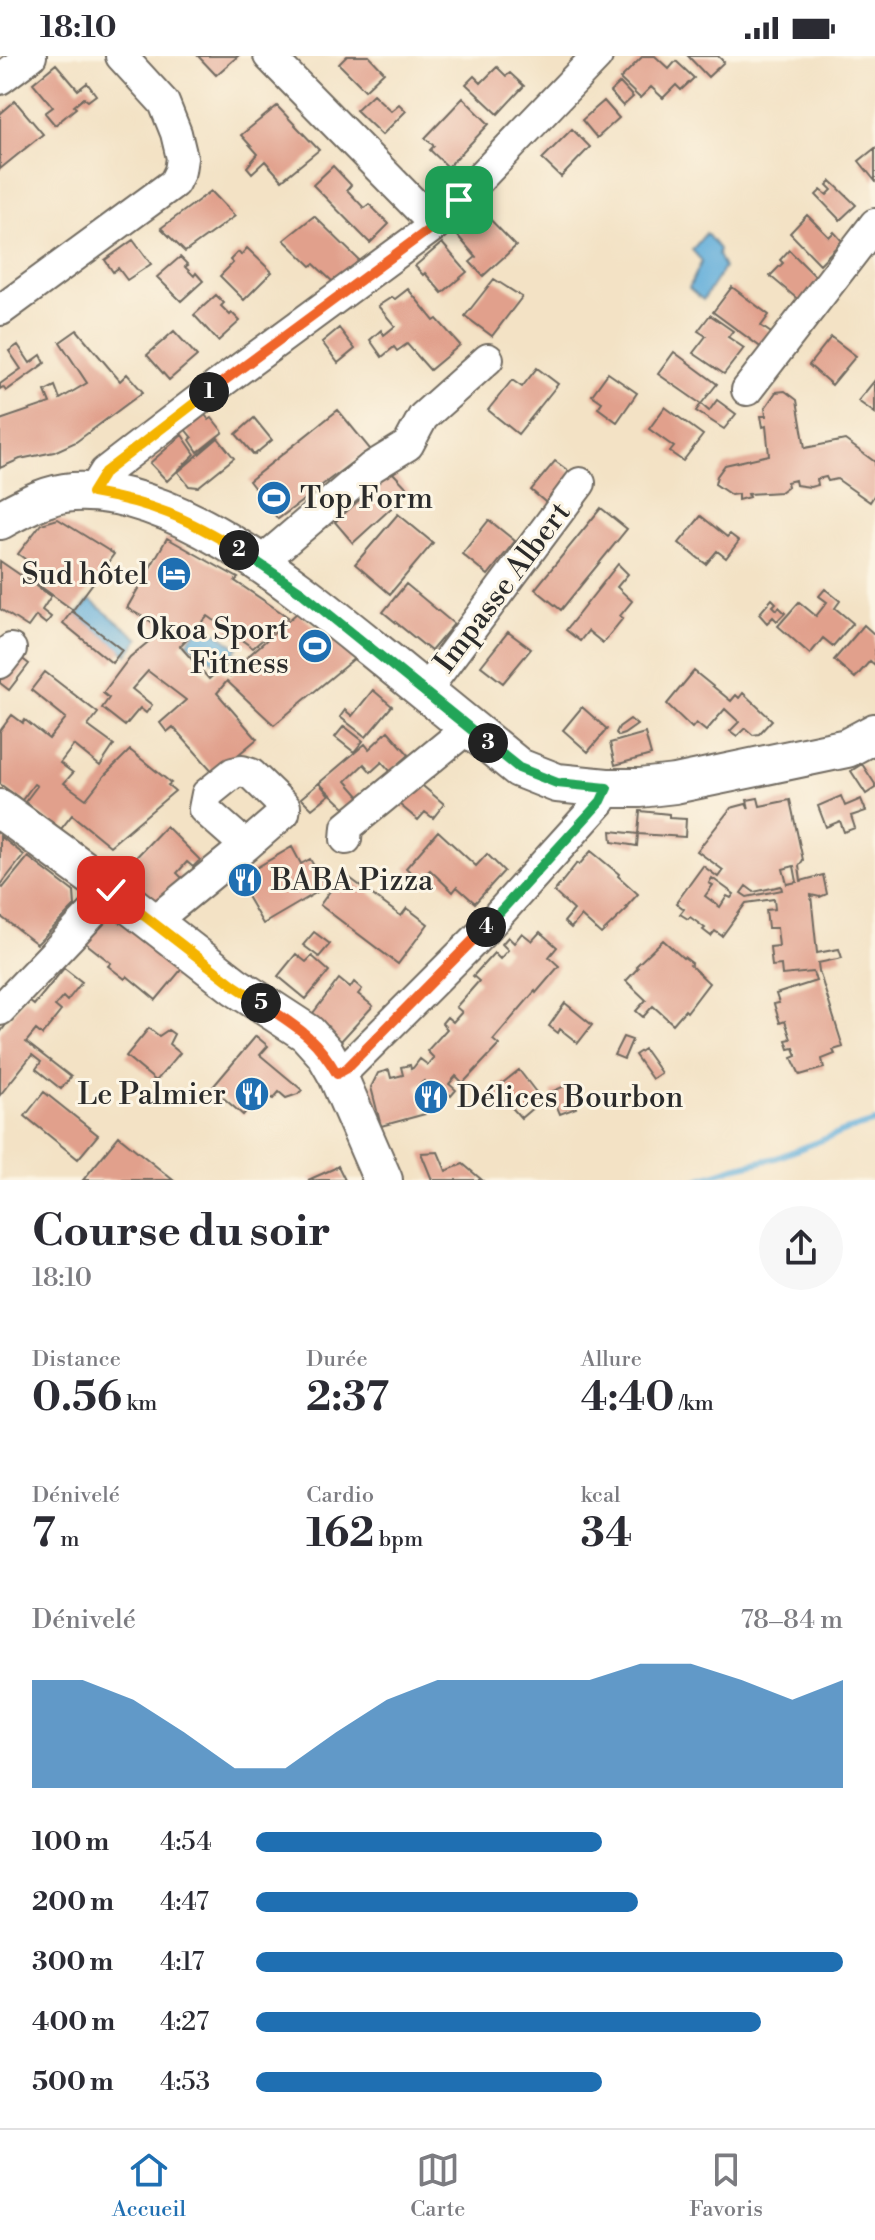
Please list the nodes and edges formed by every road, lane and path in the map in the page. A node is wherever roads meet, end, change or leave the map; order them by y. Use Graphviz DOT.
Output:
graph roads {
  1 [pos="31,56"];
  2 [pos="121,56"];
  3 [pos="269,56"];
  4 [pos="597,56"];
  5 [pos="0,79"];
  6 [pos="875,224"];
  7 [pos="435,225"];
  8 [pos="1,310"];
  9 [pos="488,359"];
  10 [pos="747,390"];
  11 [pos="580,483"];
  12 [pos="92,493"];
  13 [pos="0,520"];
  14 [pos="260,563"];
  15 [pos="425,691"];
  16 [pos="469,727"];
  17 [pos="875,733"];
  18 [pos="607,788"];
  19 [pos="0,809"];
  20 [pos="346,839"];
  21 [pos="246,846"];
  22 [pos="111,890"];
  23 [pos="152,923"];
  24 [pos="0,1010"];
  25 [pos="337,1074"];
  26 [pos="383,1180"];
  1 -- 5 [label="street"];
  2 -- 8 [label="street"];
  3 -- 7 [label="street"];
  4 -- 7 [label="street"];
  6 -- 10 [label="street"];
  7 -- 12 [label="street"];
  9 -- 14 [label="street"];
  11 -- 15 [label="street, Impasse Albert"];
  12 -- 13 [label="main road"];
  12 -- 14 [label="main road"];
  14 -- 15 [label="main road"];
  15 -- 16 [label="main road"];
  16 -- 18 [label="main road"];
  16 -- 20 [label="street"];
  17 -- 18 [label="main road"];
  18 -- 25 [label="street"];
  19 -- 22 [label="main road"];
  21 -- 23 [label="street"];
  22 -- 23 [label="main road"];
  22 -- 24 [label="street"];
  23 -- 25 [label="main road"];
  25 -- 26 [label="main road"];
}
